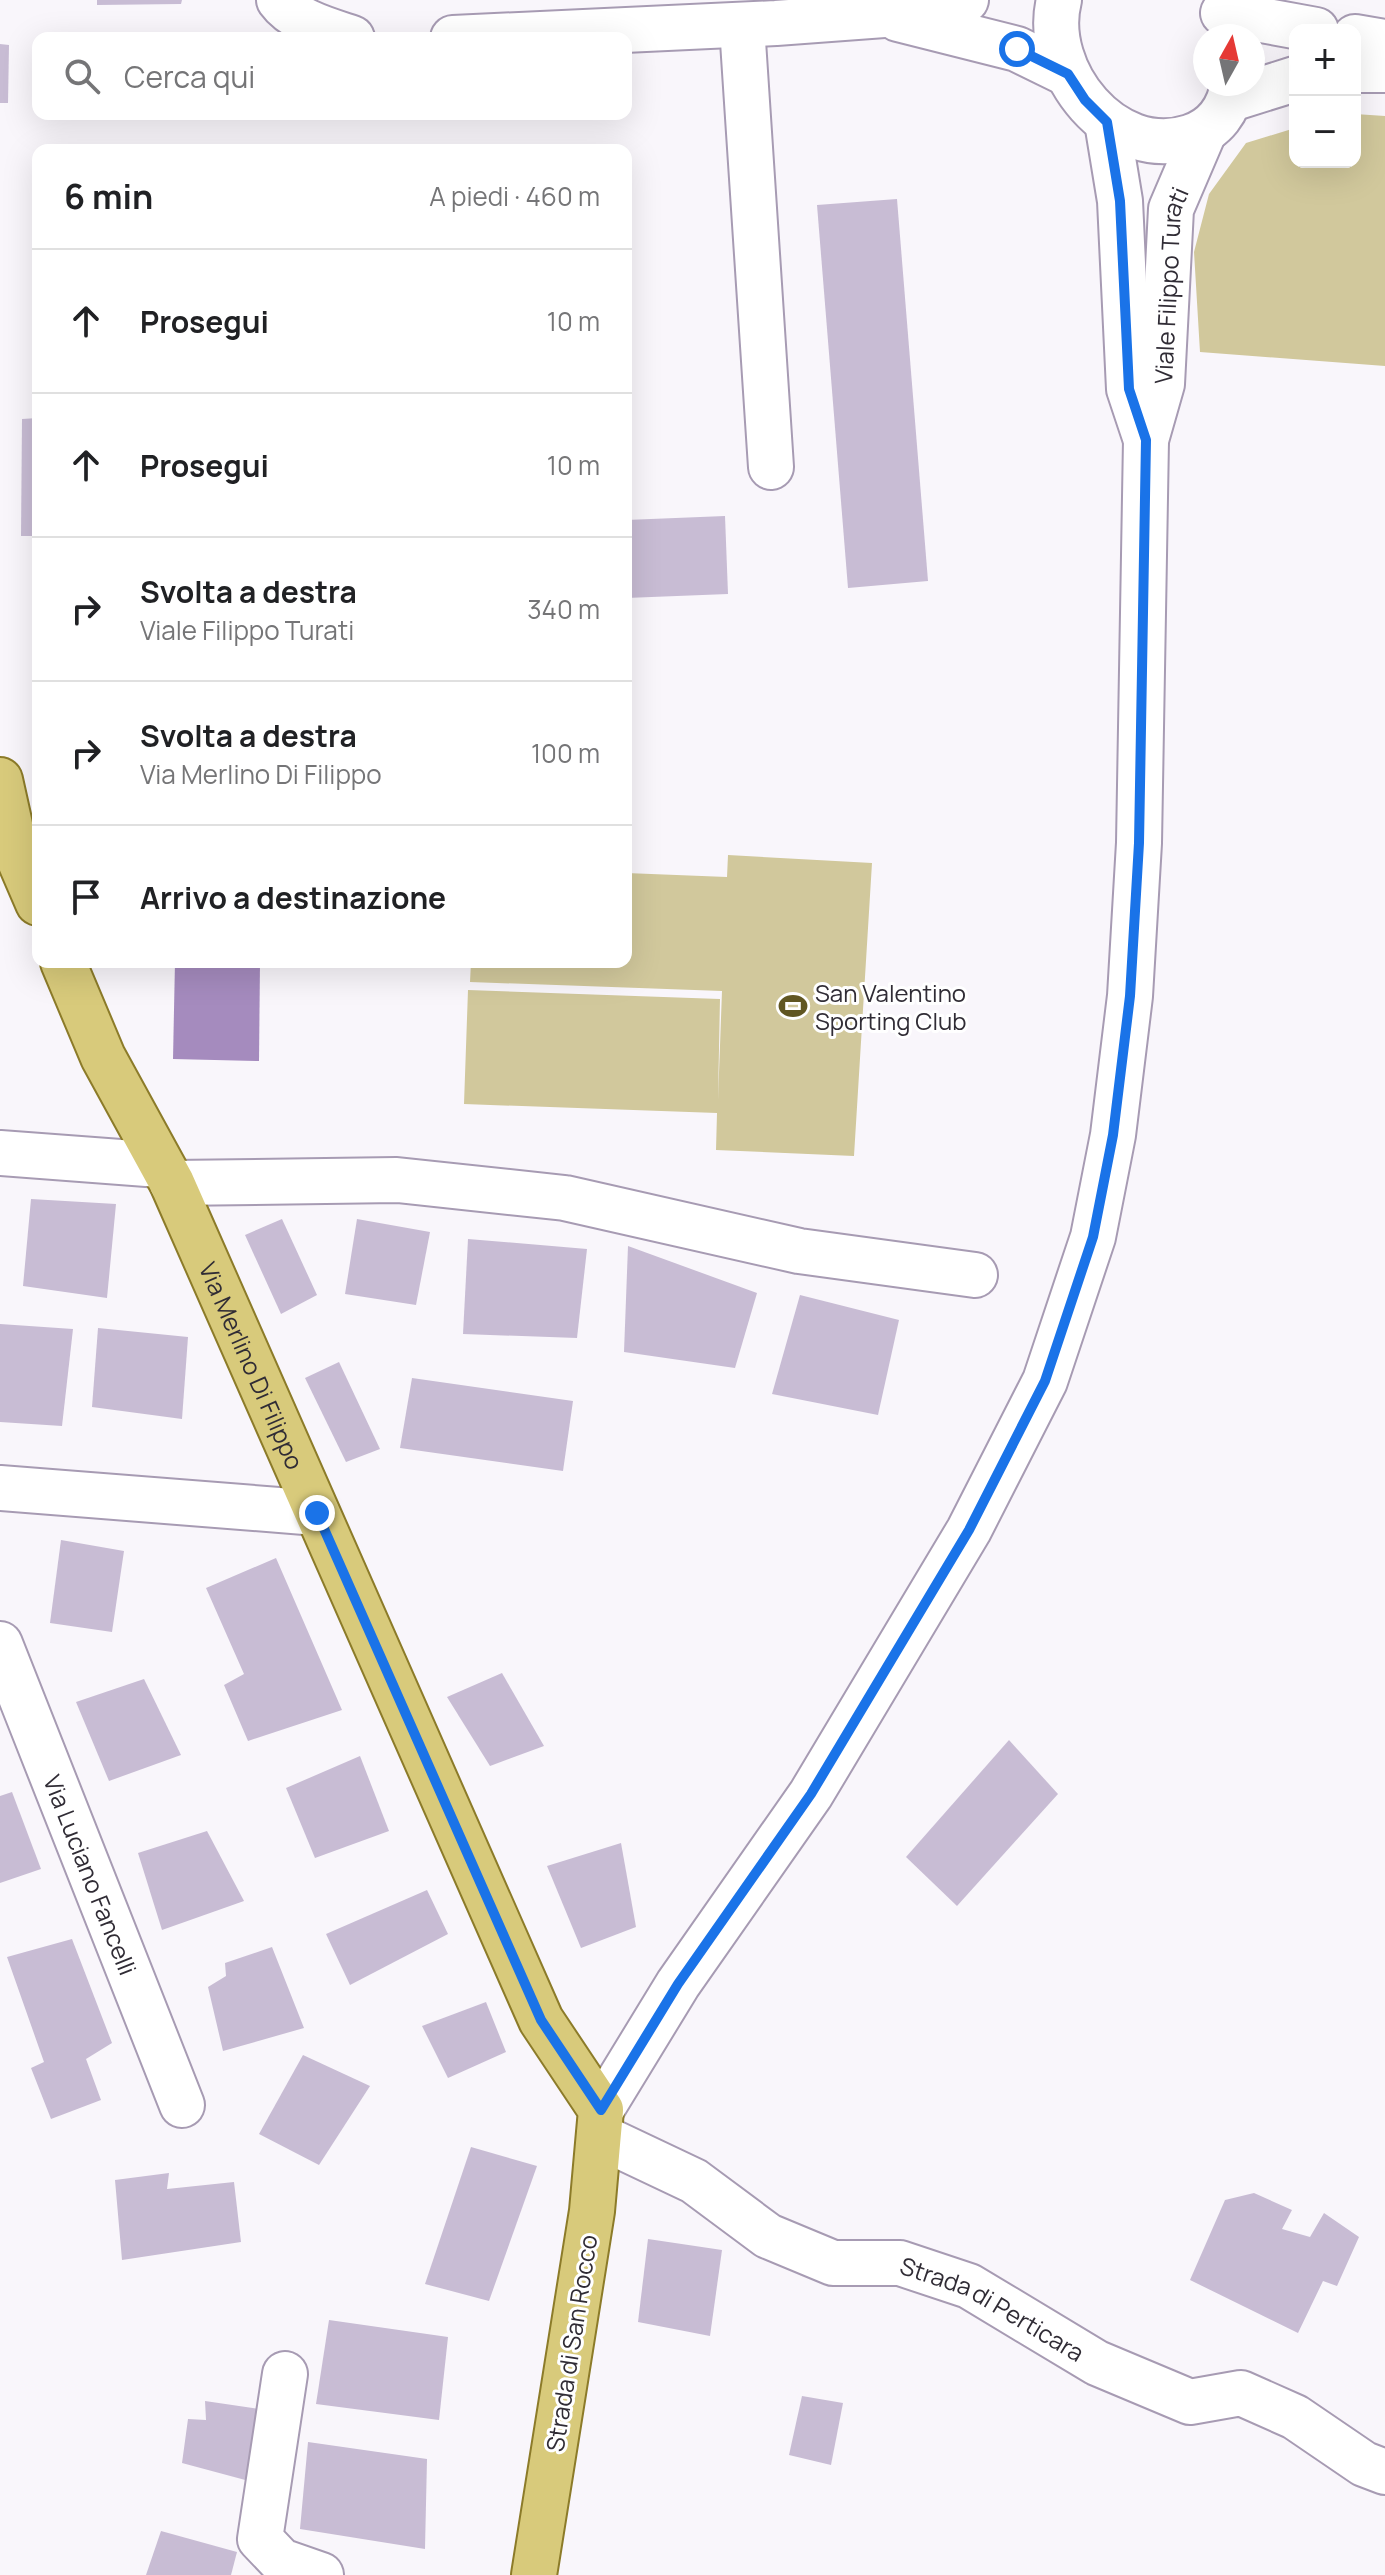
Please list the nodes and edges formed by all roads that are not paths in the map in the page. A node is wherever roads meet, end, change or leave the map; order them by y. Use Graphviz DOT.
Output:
graph roads {
  1 [pos="279,0"];
  2 [pos="966,0"];
  3 [pos="1059,0"];
  4 [pos="884,15"];
  5 [pos="764,16"];
  6 [pos="1222,16"];
  7 [pos="1289,26"];
  8 [pos="335,32"];
  9 [pos="538,32"];
  10 [pos="1361,38"];
  11 [pos="1385,42"];
  12 [pos="1361,70"];
  13 [pos="1385,70"];
  14 [pos="1068,74"];
  15 [pos="1289,81"];
  16 [pos="1223,105"];
  17 [pos="1107,122"];
  18 [pos="1146,440"];
  19 [pos="771,467"];
  20 [pos="0,780"];
  21 [pos="32,889"];
  22 [pos="66,968"];
  23 [pos="0,1153"];
  24 [pos="166,1174"];
  25 [pos="975,1275"];
  26 [pos="0,1488"];
  27 [pos="317,1513"];
  28 [pos="0,1644"];
  29 [pos="182,2105"];
  30 [pos="600,2123"];
  31 [pos="285,2374"];
  32 [pos="1385,2472"];
  33 [pos="321,2575"];
  34 [pos="534,2575"];
  1 -- 8 [label="street"];
  2 -- 4 [label="street"];
  3 -- 14 [label="street"];
  4 -- 5 [label="street"];
  4 -- 14 [label="street"];
  5 -- 9 [label="street"];
  5 -- 19 [label="street"];
  6 -- 7 [label="street"];
  10 -- 11 [label="street"];
  12 -- 13 [label="street"];
  14 -- 17 [label="street"];
  15 -- 16 [label="street"];
  16 -- 17 [label="street"];
  16 -- 18 [label="street, Viale Filippo Turati"];
  17 -- 18 [label="street, Viale Filippo Turati"];
  18 -- 30 [label="street, Viale Filippo Turati"];
  20 -- 21 [label="main road"];
  22 -- 24 [label="main road, Via Merlino Di Filippo"];
  23 -- 24 [label="street"];
  24 -- 25 [label="street"];
  24 -- 27 [label="main road, Via Merlino Di Filippo"];
  26 -- 27 [label="street"];
  27 -- 30 [label="main road, Via Merlino Di Filippo"];
  28 -- 29 [label="street, Via Luciano Fancelli"];
  30 -- 32 [label="street, Strada di Perticara"];
  30 -- 34 [label="main road, Strada di San Rocco"];
  31 -- 33 [label="street"];
}
